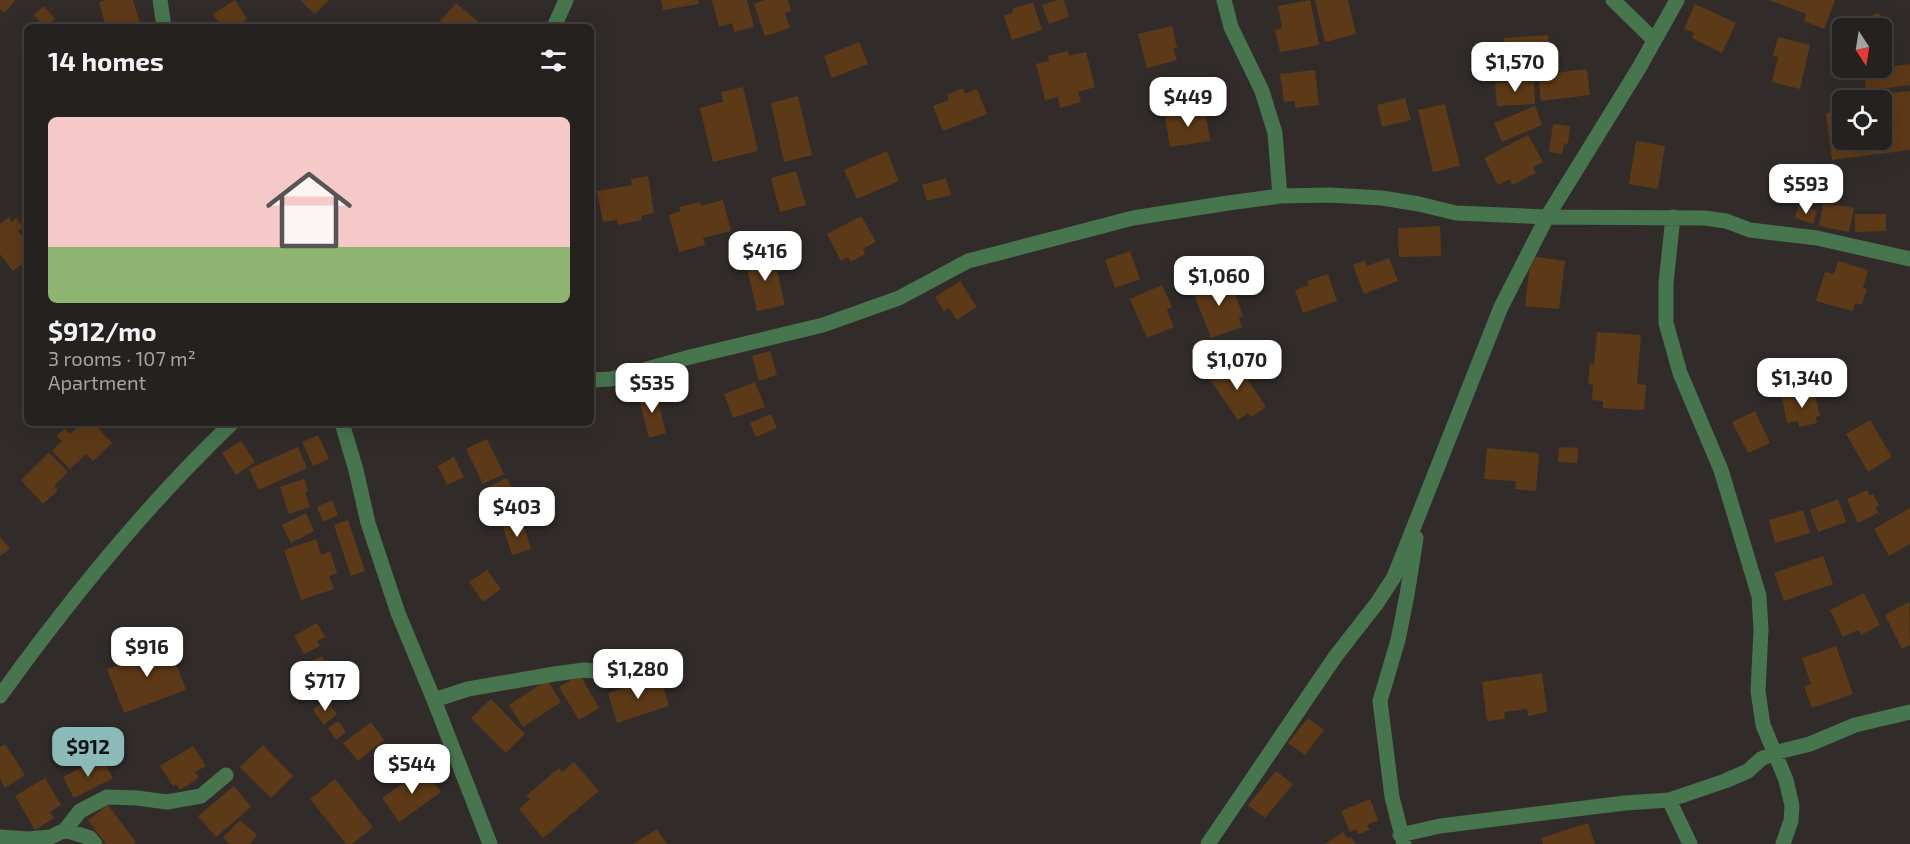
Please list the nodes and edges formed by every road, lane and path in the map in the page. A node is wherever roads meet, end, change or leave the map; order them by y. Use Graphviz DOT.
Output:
graph roads {
  1 [pos="160,0"];
  2 [pos="566,0"];
  3 [pos="1224,0"];
  4 [pos="1613,0"];
  5 [pos="1677,0"];
  6 [pos="164,24"];
  7 [pos="555,24"];
  8 [pos="1654,40"];
  9 [pos="1280,196"];
  10 [pos="1548,217"];
  11 [pos="1673,217"];
  12 [pos="1910,259"];
  13 [pos="594,380"];
  14 [pos="229,426"];
  15 [pos="343,426"];
  16 [pos="1419,516"];
  17 [pos="659,669"];
  18 [pos="0,696"];
  19 [pos="434,700"];
  20 [pos="1910,712"];
  21 [pos="1774,753"];
  22 [pos="226,775"];
  23 [pos="1669,800"];
  24 [pos="65,830"];
  25 [pos="0,837"];
  26 [pos="1402,839"];
  27 [pos="95,844"];
  28 [pos="490,844"];
  29 [pos="1208,844"];
  30 [pos="1690,844"];
  31 [pos="1783,844"];
  1 -- 6 [label="street"];
  2 -- 7 [label="street"];
  3 -- 9 [label="street"];
  4 -- 8 [label="street"];
  5 -- 8 [label="street"];
  8 -- 10 [label="street"];
  9 -- 10 [label="street"];
  9 -- 13 [label="street"];
  10 -- 11 [label="street"];
  10 -- 16 [label="street"];
  11 -- 12 [label="street"];
  11 -- 21 [label="street"];
  14 -- 18 [label="street"];
  15 -- 19 [label="street"];
  16 -- 26 [label="street"];
  16 -- 29 [label="street"];
  17 -- 19 [label="street"];
  19 -- 28 [label="street"];
  20 -- 21 [label="street"];
  21 -- 23 [label="street"];
  21 -- 31 [label="street"];
  22 -- 24 [label="street"];
  23 -- 26 [label="street"];
  23 -- 30 [label="street"];
  24 -- 25 [label="street"];
  24 -- 27 [label="street"];
}
